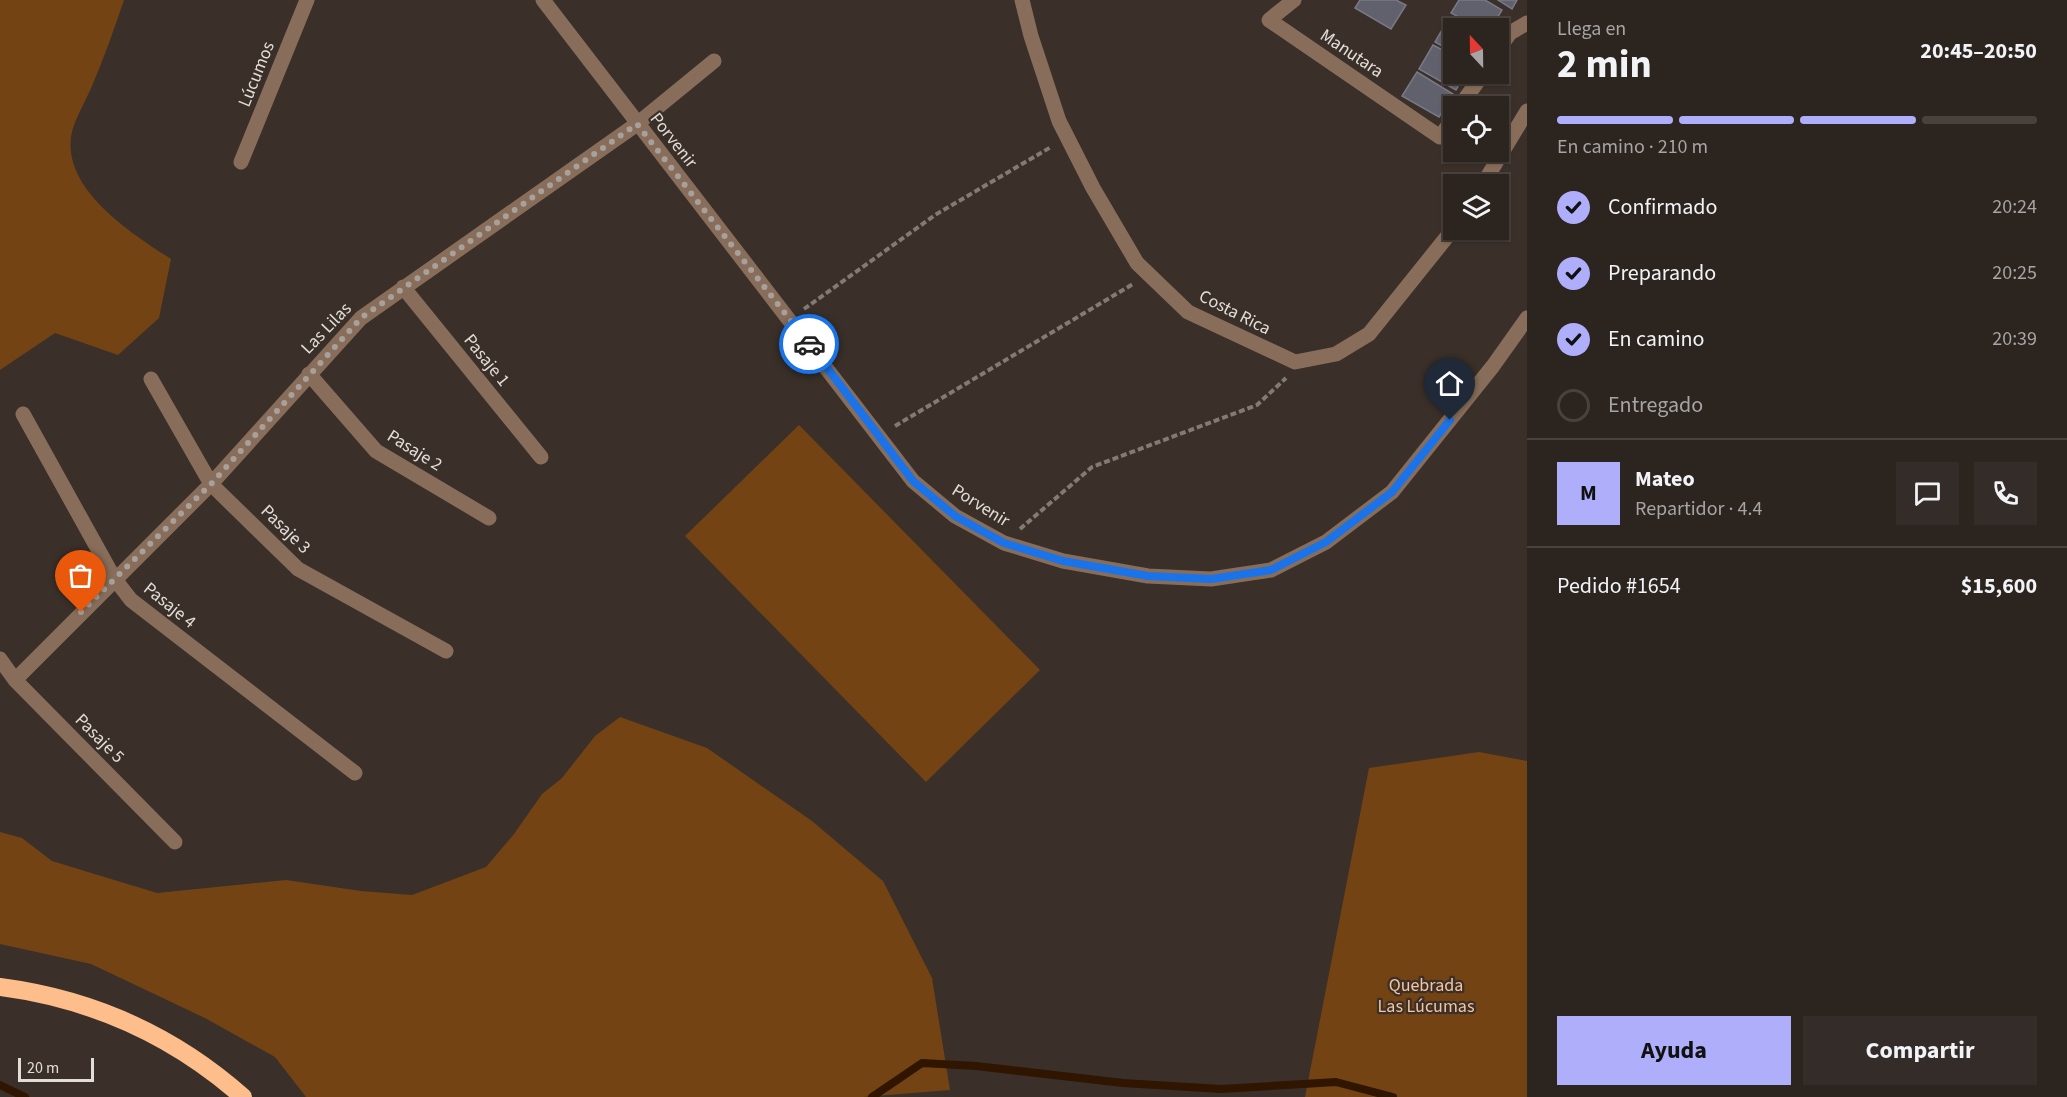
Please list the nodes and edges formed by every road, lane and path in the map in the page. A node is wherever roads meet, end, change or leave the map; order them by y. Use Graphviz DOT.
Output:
graph roads {
  1 [pos="307,0"];
  2 [pos="543,0"];
  3 [pos="1022,0"];
  4 [pos="1294,0"];
  5 [pos="1527,23"];
  6 [pos="1509,34"];
  7 [pos="714,61"];
  8 [pos="1527,111"];
  9 [pos="637,124"];
  10 [pos="1443,133"];
  11 [pos="1067,137"];
  12 [pos="241,162"];
  13 [pos="1489,174"];
  14 [pos="1444,240"];
  15 [pos="1149,274"];
  16 [pos="403,287"];
  17 [pos="1527,318"];
  18 [pos="790,319"];
  19 [pos="1307,360"];
  20 [pos="309,374"];
  21 [pos="151,379"];
  22 [pos="23,414"];
  23 [pos="878,437"];
  24 [pos="541,457"];
  25 [pos="211,484"];
  26 [pos="489,518"];
  27 [pos="1004,543"];
  28 [pos="114,578"];
  29 [pos="447,651"];
  30 [pos="0,659"];
  31 [pos="15,680"];
  32 [pos="355,773"];
  33 [pos="175,842"];
  34 [pos="0,987"];
  35 [pos="243,1097"];
  1 -- 12 [label="street, Lúcumos"];
  2 -- 9 [label="street, Porvenir"];
  3 -- 11 [label="street, Costa Rica"];
  4 -- 10 [label="street, Manutara"];
  5 -- 6 [label="street"];
  7 -- 9 [label="street, Las Lilas"];
  8 -- 13 [label="street"];
  9 -- 16 [label="street, Las Lilas"];
  9 -- 18 [label="street, Porvenir"];
  11 -- 15 [label="street, Costa Rica"];
  11 -- 18 [label="path"];
  14 -- 19 [label="street, Costa Rica"];
  15 -- 19 [label="street, Costa Rica"];
  15 -- 23 [label="path"];
  16 -- 20 [label="street, Las Lilas"];
  16 -- 24 [label="street, Pasaje 1"];
  17 -- 27 [label="street, Porvenir"];
  18 -- 23 [label="street, Porvenir"];
  19 -- 27 [label="path"];
  20 -- 25 [label="street, Las Lilas"];
  20 -- 26 [label="street, Pasaje 2"];
  21 -- 25 [label="street, Pasaje 3"];
  22 -- 28 [label="street, Pasaje 4"];
  23 -- 27 [label="street, Porvenir"];
  25 -- 28 [label="street, Las Lilas"];
  25 -- 29 [label="street, Pasaje 3"];
  28 -- 31 [label="street, Las Lilas"];
  28 -- 32 [label="street, Pasaje 4"];
  30 -- 31 [label="street, Pasaje 5"];
  31 -- 33 [label="street, Pasaje 5"];
  34 -- 35 [label="highway"];
}
